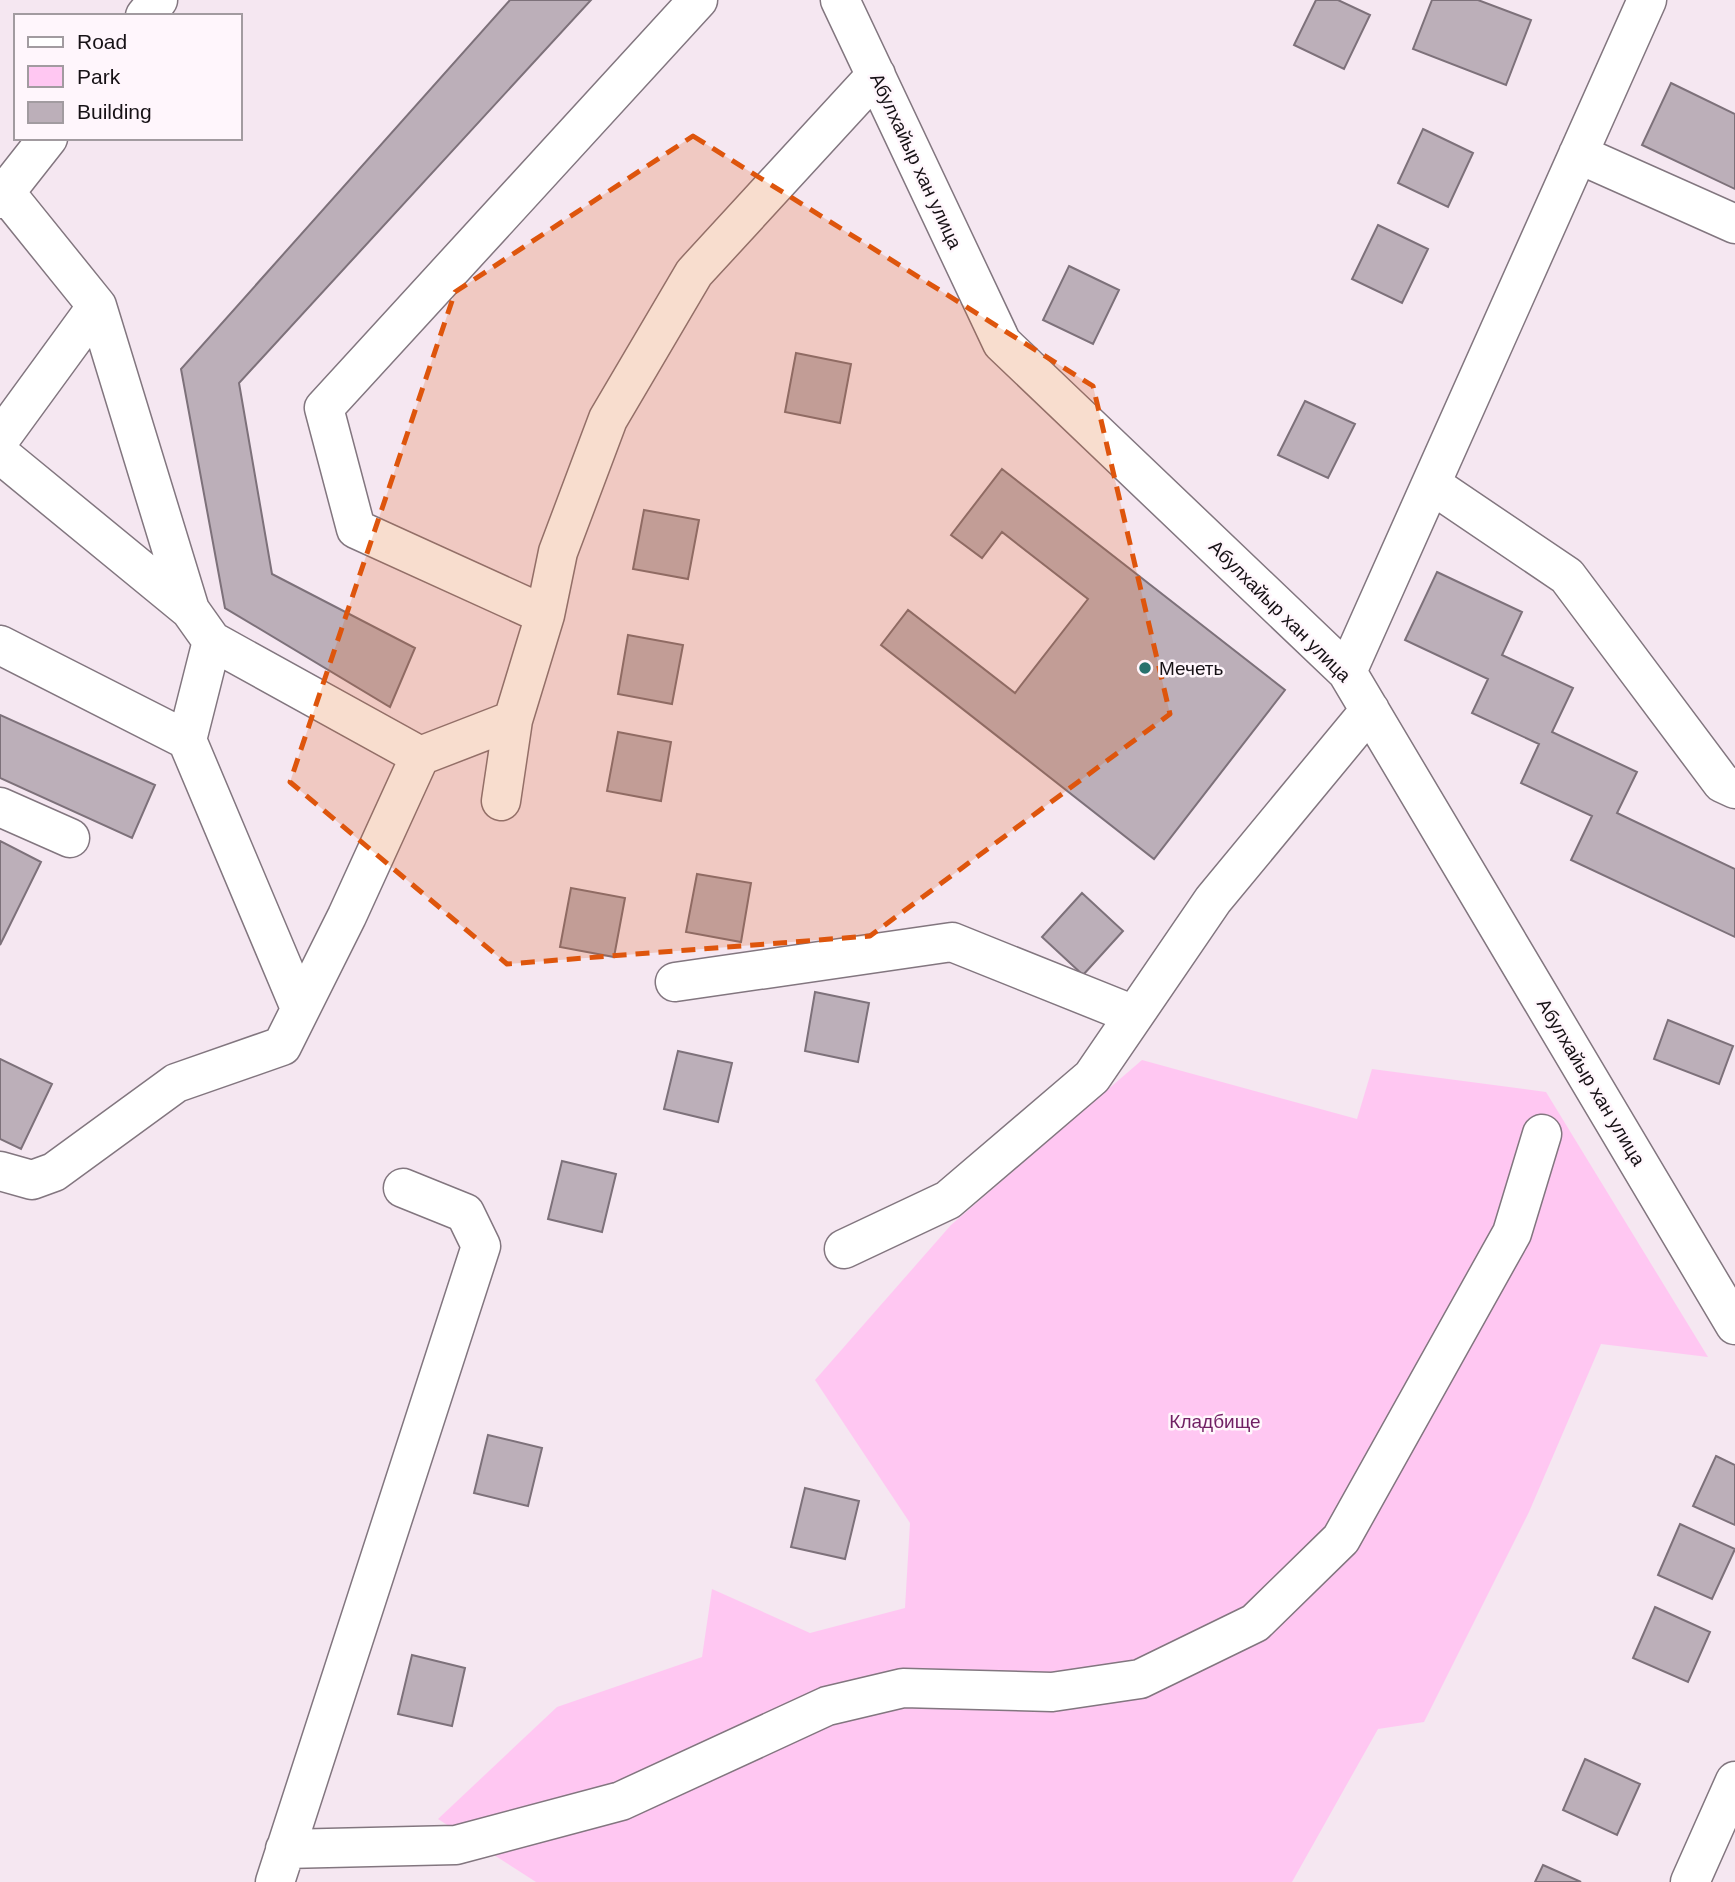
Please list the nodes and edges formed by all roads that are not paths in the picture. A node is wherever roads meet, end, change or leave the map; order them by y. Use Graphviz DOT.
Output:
graph roads {
  1 [pos="158,0"];
  2 [pos="698,0"];
  3 [pos="840,0"];
  4 [pos="1647,0"];
  5 [pos="147,14"];
  6 [pos="876,75"];
  7 [pos="46,140"];
  8 [pos="1578,154"];
  9 [pos="3,196"];
  10 [pos="1735,224"];
  11 [pos="97,306"];
  12 [pos="0,439"];
  13 [pos="0,454"];
  14 [pos="1431,484"];
  15 [pos="190,610"];
  16 [pos="545,615"];
  17 [pos="212,641"];
  18 [pos="0,645"];
  19 [pos="1347,672"];
  20 [pos="1370,710"];
  21 [pos="513,720"];
  22 [pos="187,740"];
  23 [pos="420,756"];
  24 [pos="1735,789"];
  25 [pos="501,801"];
  26 [pos="0,807"];
  27 [pos="70,838"];
  28 [pos="675,982"];
  29 [pos="300,1008"];
  30 [pos="1134,1015"];
  31 [pos="1542,1134"];
  32 [pos="3,1177"];
  33 [pos="403,1188"];
  34 [pos="844,1250"];
  35 [pos="1735,1325"];
  36 [pos="1735,1781"];
  37 [pos="280,1866"];
  38 [pos="1690,1882"];
  1 -- 5 [label="street"];
  2 -- 16 [label="street"];
  3 -- 6 [label="street, Абулхайыр хан улица"];
  4 -- 8 [label="street"];
  6 -- 16 [label="street"];
  6 -- 19 [label="street, Абулхайыр хан улица"];
  7 -- 9 [label="street"];
  8 -- 10 [label="street"];
  8 -- 14 [label="street"];
  9 -- 11 [label="street"];
  11 -- 12 [label="street"];
  11 -- 15 [label="street"];
  13 -- 15 [label="street"];
  14 -- 19 [label="street"];
  14 -- 24 [label="street"];
  15 -- 17 [label="street"];
  16 -- 21 [label="street"];
  17 -- 22 [label="street"];
  17 -- 23 [label="street"];
  18 -- 22 [label="street"];
  19 -- 20 [label="street, Абулхайыр хан улица"];
  20 -- 30 [label="street"];
  20 -- 35 [label="street, Абулхайыр хан улица"];
  21 -- 23 [label="street"];
  21 -- 25 [label="street"];
  22 -- 29 [label="street"];
  23 -- 29 [label="street"];
  26 -- 27 [label="street"];
  28 -- 30 [label="street"];
  29 -- 32 [label="street"];
  30 -- 34 [label="street"];
  31 -- 37 [label="street"];
  33 -- 37 [label="street"];
  36 -- 38 [label="street"];
}
